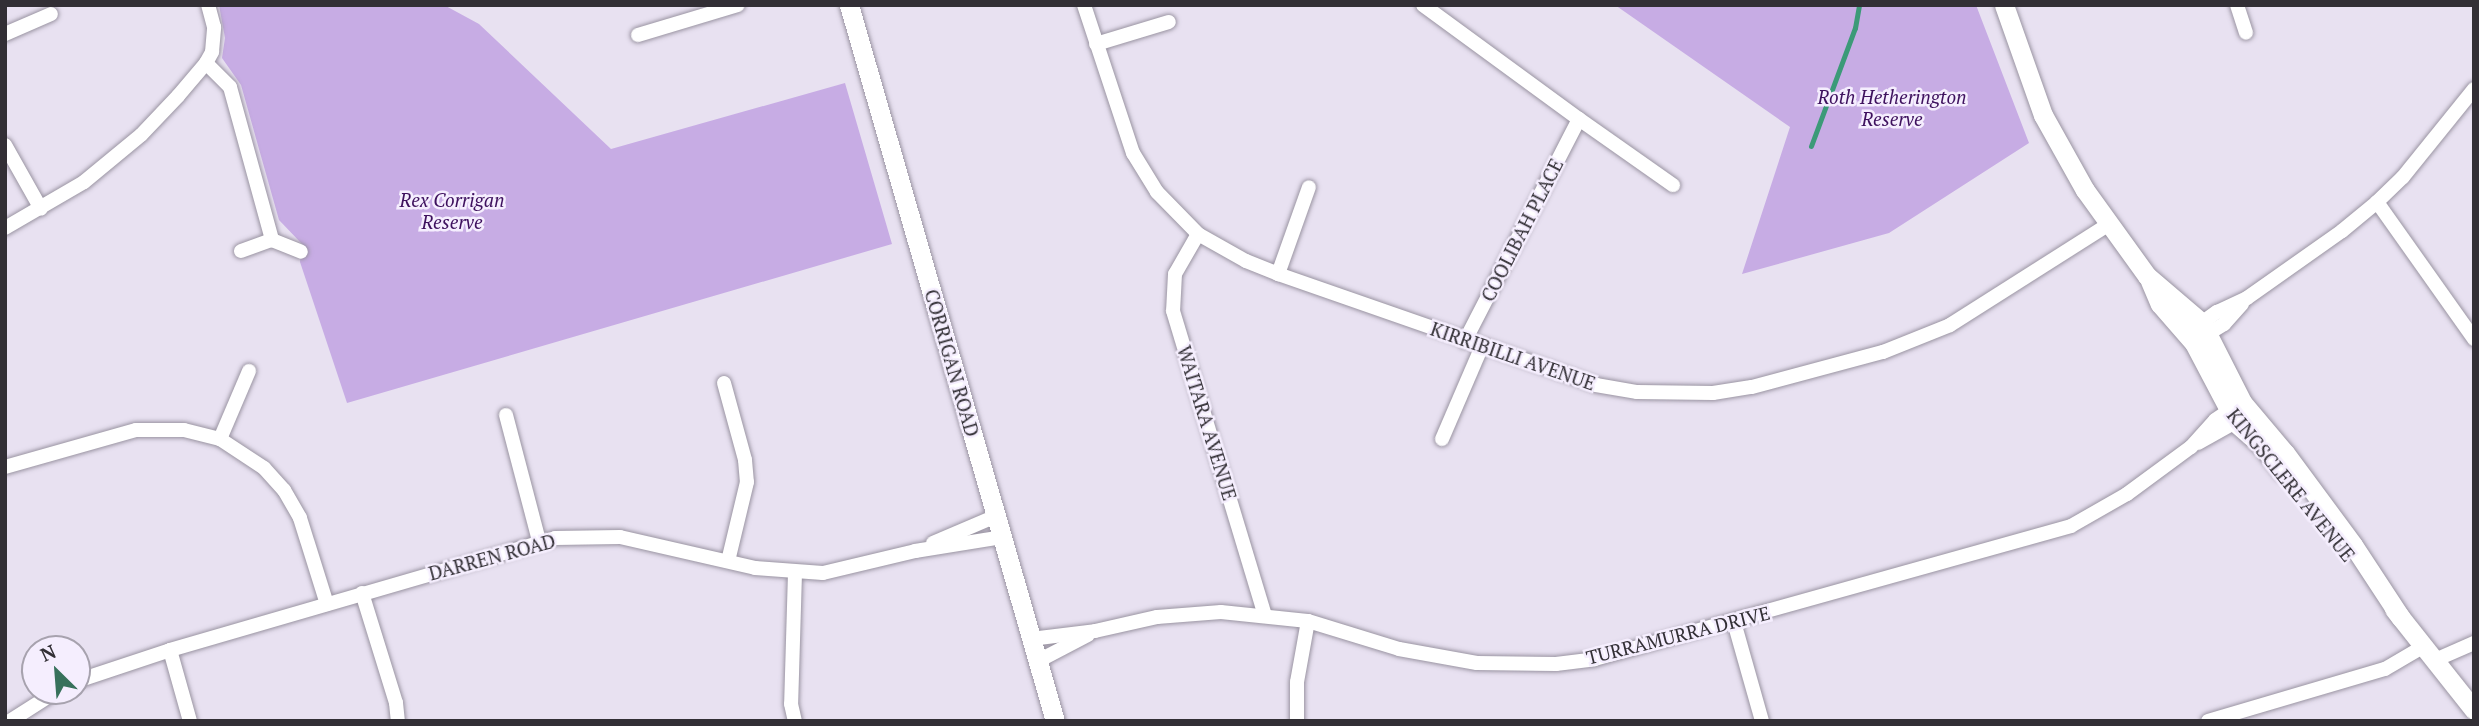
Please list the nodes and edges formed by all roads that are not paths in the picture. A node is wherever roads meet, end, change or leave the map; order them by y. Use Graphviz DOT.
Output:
graph roads {
  1 [pos="208,5"];
  2 [pos="738,5"];
  3 [pos="849,5"];
  4 [pos="1084,5"];
  5 [pos="1423,5"];
  6 [pos="2004,5"];
  7 [pos="2237,5"];
  8 [pos="51,14"];
  9 [pos="1169,22"];
  10 [pos="2246,33"];
  11 [pos="5,34"];
  12 [pos="638,35"];
  13 [pos="1096,44"];
  14 [pos="206,63"];
  15 [pos="2474,89"];
  16 [pos="1579,119"];
  17 [pos="5,145"];
  18 [pos="1672,186"];
  19 [pos="1309,187"];
  20 [pos="2377,202"];
  21 [pos="41,209"];
  22 [pos="2109,224"];
  23 [pos="5,228"];
  24 [pos="1198,234"];
  25 [pos="272,240"];
  26 [pos="241,251"];
  27 [pos="301,252"];
  28 [pos="1278,274"];
  29 [pos="2198,333"];
  30 [pos="2474,339"];
  31 [pos="1465,341"];
  32 [pos="1482,346"];
  33 [pos="249,371"];
  34 [pos="724,383"];
  35 [pos="2239,412"];
  36 [pos="506,415"];
  37 [pos="220,439"];
  38 [pos="1442,439"];
  39 [pos="5,467"];
  40 [pos="996,516"];
  41 [pos="1002,537"];
  42 [pos="539,541"];
  43 [pos="915,551"];
  44 [pos="728,561"];
  45 [pos="794,573"];
  46 [pos="362,593"];
  47 [pos="327,604"];
  48 [pos="1265,615"];
  49 [pos="1308,621"];
  50 [pos="1734,622"];
  51 [pos="1095,631"];
  52 [pos="1031,639"];
  53 [pos="2474,643"];
  54 [pos="170,650"];
  55 [pos="2430,653"];
  56 [pos="1038,661"];
  57 [pos="91,676"];
  58 [pos="35,705"];
  59 [pos="2474,710"];
  60 [pos="10,721"];
  61 [pos="190,721"];
  62 [pos="398,721"];
  63 [pos="795,721"];
  64 [pos="1055,721"];
  65 [pos="1297,721"];
  66 [pos="1762,721"];
  67 [pos="2208,721"];
  1 -- 14 [label="street"];
  2 -- 12 [label="street"];
  3 -- 40 [label="main road, CORRIGAN ROAD"];
  4 -- 13 [label="street, KIRRIBILLI AVENUE"];
  5 -- 16 [label="street"];
  6 -- 22 [label="main road, KINGSCLERE AVENUE"];
  7 -- 10 [label="street"];
  8 -- 11 [label="street"];
  9 -- 13 [label="street"];
  13 -- 24 [label="street, KIRRIBILLI AVENUE"];
  14 -- 21 [label="street"];
  14 -- 25 [label="street"];
  15 -- 20 [label="street"];
  16 -- 18 [label="street"];
  16 -- 31 [label="street, COOLIBAH PLACE"];
  17 -- 21 [label="street"];
  19 -- 28 [label="street"];
  20 -- 29 [label="street"];
  20 -- 30 [label="street"];
  21 -- 23 [label="street"];
  22 -- 29 [label="main road, KINGSCLERE AVENUE"];
  22 -- 32 [label="street, KIRRIBILLI AVENUE"];
  24 -- 28 [label="street, KIRRIBILLI AVENUE"];
  24 -- 48 [label="street, WAITARA AVENUE"];
  25 -- 26 [label="street"];
  25 -- 27 [label="street"];
  28 -- 31 [label="street, KIRRIBILLI AVENUE"];
  29 -- 35 [label="main road, KINGSCLERE AVENUE"];
  31 -- 32 [label="street, KIRRIBILLI AVENUE"];
  32 -- 38 [label="street"];
  33 -- 37 [label="street"];
  34 -- 44 [label="street"];
  35 -- 50 [label="street, TURRAMURRA DRIVE"];
  35 -- 55 [label="main road, KINGSCLERE AVENUE"];
  36 -- 42 [label="street"];
  37 -- 39 [label="street"];
  37 -- 47 [label="street"];
  40 -- 41 [label="main road, CORRIGAN ROAD"];
  40 -- 43 [label="street, DARREN ROAD"];
  41 -- 43 [label="street, DARREN ROAD"];
  41 -- 52 [label="main road, CORRIGAN ROAD"];
  42 -- 44 [label="street, DARREN ROAD"];
  42 -- 46 [label="street, DARREN ROAD"];
  43 -- 45 [label="street, DARREN ROAD"];
  44 -- 45 [label="street, DARREN ROAD"];
  45 -- 63 [label="street"];
  46 -- 47 [label="street, DARREN ROAD"];
  46 -- 62 [label="street"];
  47 -- 54 [label="street, DARREN ROAD"];
  48 -- 49 [label="street, TURRAMURRA DRIVE"];
  48 -- 51 [label="street, TURRAMURRA DRIVE"];
  49 -- 50 [label="street, TURRAMURRA DRIVE"];
  49 -- 65 [label="street"];
  50 -- 66 [label="street"];
  51 -- 52 [label="street, TURRAMURRA DRIVE"];
  51 -- 56 [label="street, TURRAMURRA DRIVE"];
  52 -- 56 [label="main road, CORRIGAN ROAD"];
  53 -- 55 [label="street"];
  54 -- 57 [label="street, DARREN ROAD"];
  54 -- 61 [label="street"];
  55 -- 59 [label="main road, KINGSCLERE AVENUE"];
  55 -- 67 [label="street"];
  56 -- 64 [label="main road, CORRIGAN ROAD"];
  58 -- 60 [label="street"];
}
